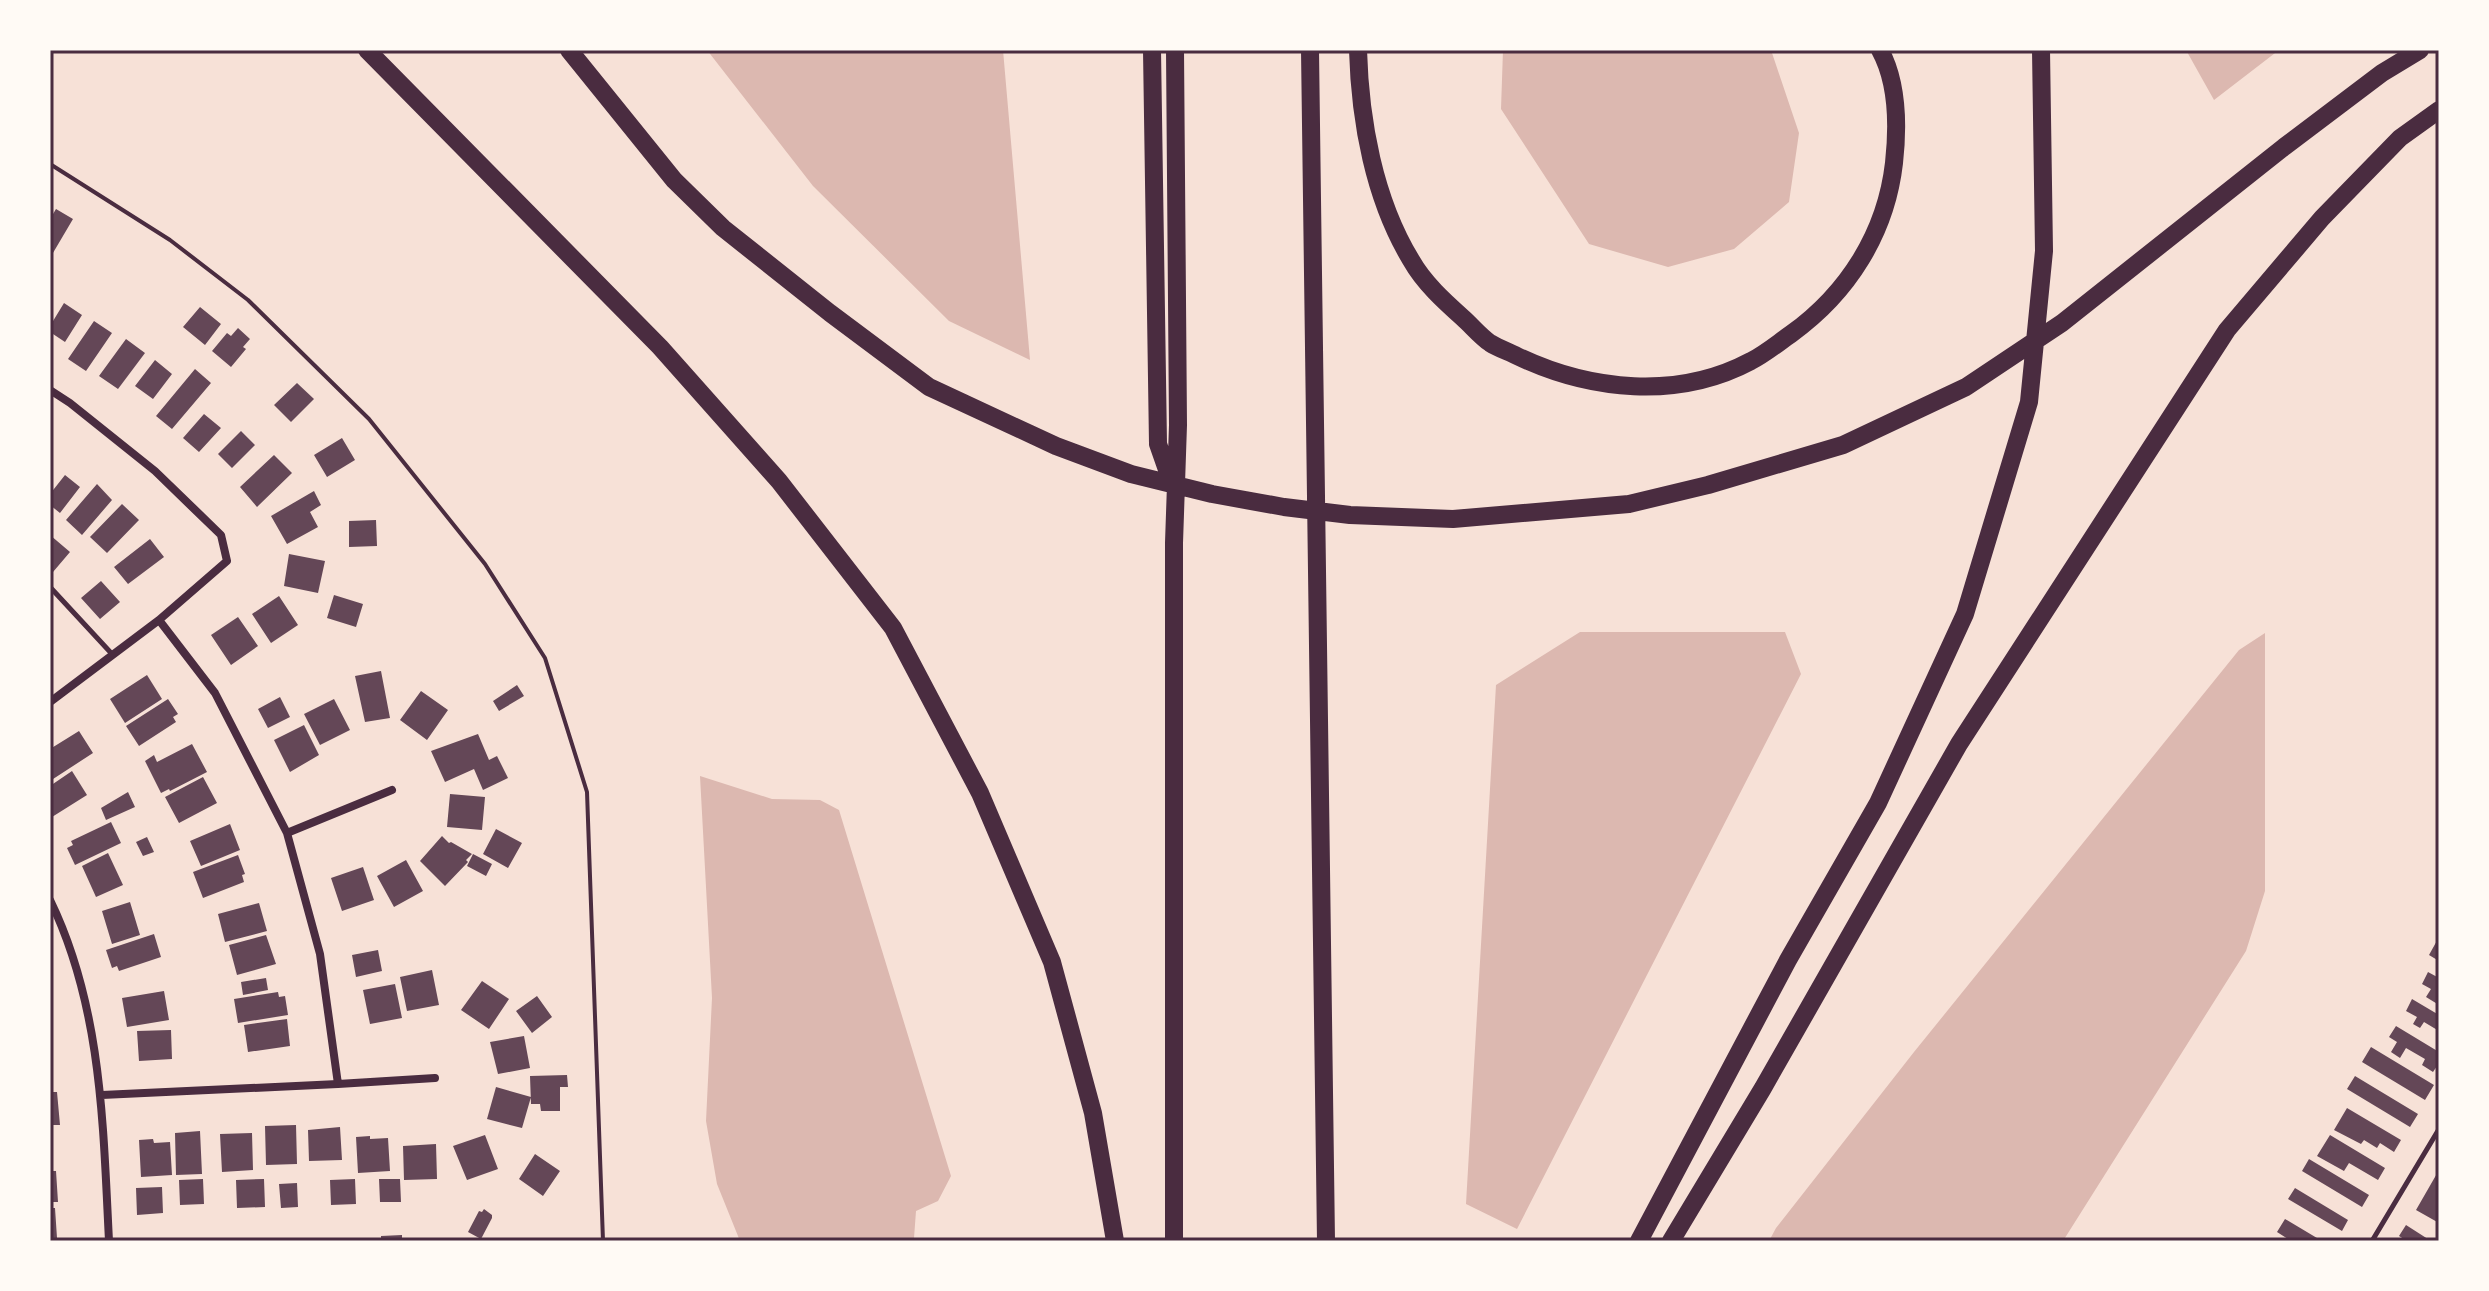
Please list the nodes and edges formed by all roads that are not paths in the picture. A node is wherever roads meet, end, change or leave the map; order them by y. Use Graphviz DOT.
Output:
graph roads {
  1 [pos="367,50"];
  2 [pos="569,50"];
  3 [pos="1152,50"];
  4 [pos="1175,50"];
  5 [pos="1310,50"];
  6 [pos="1358,50"];
  7 [pos="1880,50"];
  8 [pos="2041,50"];
  9 [pos="2420,50"];
  10 [pos="2439,110"];
  11 [pos="50,390"];
  12 [pos="1175,494"];
  13 [pos="50,587"];
  14 [pos="159,620"];
  15 [pos="112,654"];
  16 [pos="50,702"];
  17 [pos="392,790"];
  18 [pos="287,833"];
  19 [pos="50,900"];
  20 [pos="435,1078"];
  21 [pos="338,1084"];
  22 [pos="102,1095"];
  23 [pos="2439,1129"];
  24 [pos="109,1241"];
  25 [pos="1115,1241"];
  26 [pos="1174,1241"];
  27 [pos="1326,1241"];
  28 [pos="1639,1241"];
  29 [pos="1671,1241"];
  30 [pos="2372,1241"];
  1 -- 25 [label="highway"];
  2 -- 9 [label="highway"];
  3 -- 12 [label="highway"];
  4 -- 12 [label="highway"];
  5 -- 27 [label="highway"];
  6 -- 7 [label="highway"];
  8 -- 28 [label="highway"];
  10 -- 29 [label="highway"];
  11 -- 14 [label="street"];
  12 -- 26 [label="highway"];
  13 -- 15 [label="lane"];
  14 -- 15 [label="street"];
  14 -- 18 [label="street"];
  15 -- 16 [label="street"];
  17 -- 18 [label="street"];
  18 -- 21 [label="street"];
  19 -- 22 [label="street"];
  20 -- 21 [label="street"];
  21 -- 22 [label="street"];
  22 -- 24 [label="street"];
  23 -- 30 [label="lane"];
}
